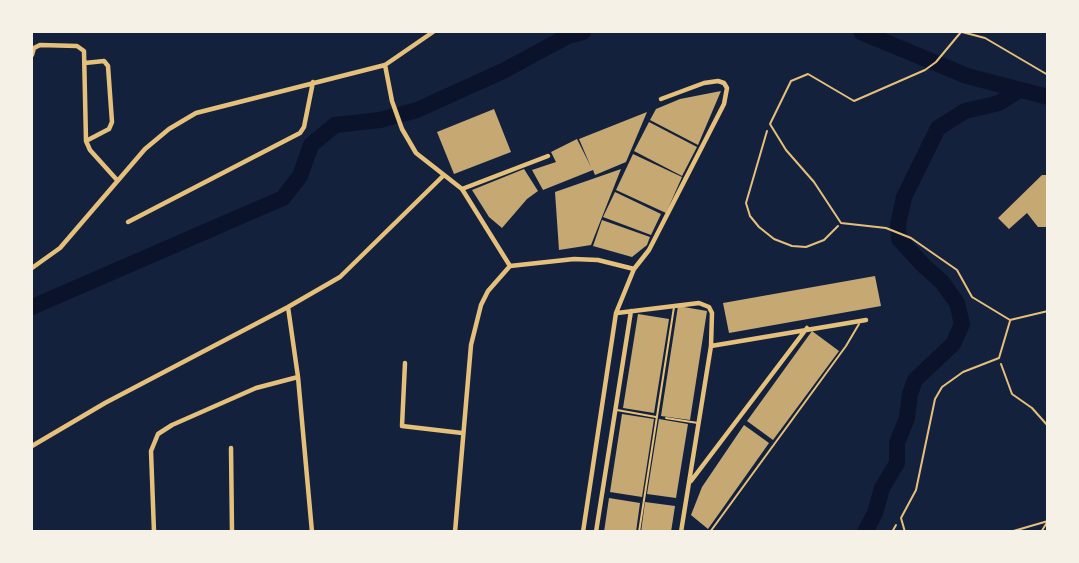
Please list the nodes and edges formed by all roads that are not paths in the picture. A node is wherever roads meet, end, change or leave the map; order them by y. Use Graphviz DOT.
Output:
graph roads {
  1 [pos="433,32"];
  2 [pos="961,32"];
  3 [pos="32,55"];
  4 [pos="85,63"];
  5 [pos="385,65"];
  6 [pos="1048,75"];
  7 [pos="313,82"];
  8 [pos="661,99"];
  9 [pos="86,141"];
  10 [pos="548,156"];
  11 [pos="443,177"];
  12 [pos="117,180"];
  13 [pos="462,190"];
  14 [pos="128,222"];
  15 [pos="510,266"];
  16 [pos="32,268"];
  17 [pos="634,269"];
  18 [pos="675,306"];
  19 [pos="288,307"];
  20 [pos="631,311"];
  21 [pos="1048,311"];
  22 [pos="616,313"];
  23 [pos="863,320"];
  24 [pos="1010,320"];
  25 [pos="807,328"];
  26 [pos="711,346"];
  27 [pos="405,363"];
  28 [pos="298,377"];
  29 [pos="615,410"];
  30 [pos="657,417"];
  31 [pos="666,418"];
  32 [pos="699,424"];
  33 [pos="462,433"];
  34 [pos="32,446"];
  35 [pos="231,448"];
  36 [pos="690,483"];
  37 [pos="1048,521"];
  38 [pos="154,531"];
  39 [pos="232,531"];
  40 [pos="312,531"];
  41 [pos="455,531"];
  42 [pos="583,531"];
  43 [pos="596,531"];
  44 [pos="639,531"];
  45 [pos="681,531"];
  46 [pos="710,531"];
  47 [pos="905,531"];
  48 [pos="1010,531"];
  49 [pos="1041,531"];
  1 -- 5 [label="street"];
  2 -- 6 [label="lane"];
  2 -- 24 [label="lane"];
  3 -- 4 [label="street"];
  4 -- 9 [label="street"];
  4 -- 9 [label="street"];
  5 -- 7 [label="street"];
  5 -- 11 [label="street"];
  7 -- 12 [label="street"];
  7 -- 14 [label="street"];
  8 -- 17 [label="street"];
  9 -- 12 [label="street"];
  10 -- 13 [label="street"];
  11 -- 13 [label="street"];
  11 -- 19 [label="street"];
  12 -- 16 [label="street"];
  13 -- 15 [label="street"];
  15 -- 17 [label="street"];
  15 -- 33 [label="street"];
  17 -- 22 [label="street"];
  18 -- 20 [label="street"];
  18 -- 26 [label="street"];
  18 -- 30 [label="lane"];
  19 -- 28 [label="street"];
  19 -- 34 [label="street"];
  20 -- 22 [label="street"];
  20 -- 29 [label="street"];
  21 -- 24 [label="lane"];
  22 -- 42 [label="street"];
  23 -- 25 [label="street"];
  23 -- 46 [label="lane"];
  24 -- 47 [label="lane"];
  25 -- 26 [label="street"];
  25 -- 36 [label="street"];
  26 -- 32 [label="street"];
  27 -- 33 [label="street"];
  28 -- 38 [label="street"];
  28 -- 40 [label="street"];
  29 -- 30 [label="lane"];
  29 -- 43 [label="street"];
  30 -- 44 [label="lane"];
  31 -- 32 [label="lane"];
  32 -- 36 [label="street"];
  33 -- 41 [label="street"];
  35 -- 39 [label="street"];
  36 -- 45 [label="street"];
  37 -- 48 [label="lane"];
  37 -- 49 [label="lane"];
}
